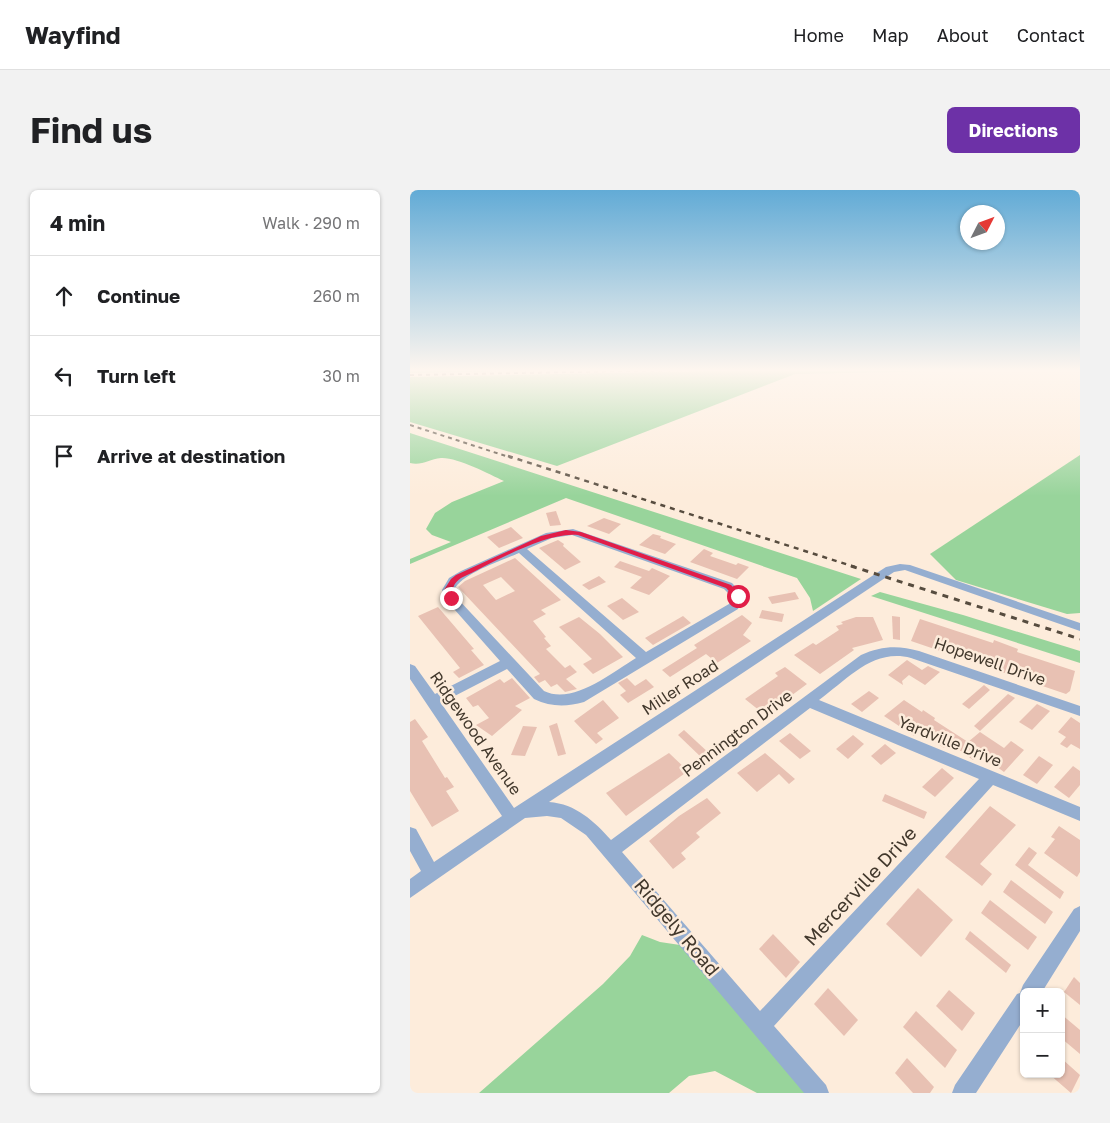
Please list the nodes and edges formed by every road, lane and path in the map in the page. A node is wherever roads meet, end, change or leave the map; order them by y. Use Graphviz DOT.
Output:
graph roads {
  1 [pos="520,548"];
  2 [pos="1080,627"];
  3 [pos="887,650"];
  4 [pos="645,659"];
  5 [pos="509,662"];
  6 [pos="410,669"];
  7 [pos="807,701"];
  8 [pos="432,702"];
  9 [pos="1080,711"];
  10 [pos="990,777"];
  11 [pos="1080,814"];
  12 [pos="512,818"];
  13 [pos="410,834"];
  14 [pos="611,850"];
  15 [pos="432,874"];
  16 [pos="410,889"];
  17 [pos="1080,915"];
  18 [pos="1033,988"];
  19 [pos="1020,1007"];
  20 [pos="761,1025"];
  21 [pos="818,1093"];
  22 [pos="963,1093"];
  1 -- 4 [label="street"];
  1 -- 4 [label="street"];
  1 -- 5 [label="street"];
  2 -- 12 [label="street, Miller Road"];
  3 -- 7 [label="street, Pennington Drive"];
  3 -- 9 [label="street, Hopewell Drive"];
  4 -- 5 [label="street"];
  5 -- 8 [label="street"];
  6 -- 8 [label="street, Ridgewood Avenue"];
  7 -- 10 [label="street, Yardville Drive"];
  7 -- 14 [label="street, Pennington Drive"];
  8 -- 12 [label="street, Ridgewood Avenue"];
  10 -- 11 [label="street, Yardville Drive"];
  10 -- 20 [label="street, Mercerville Drive"];
  12 -- 14 [label="street, Ridgely Road"];
  12 -- 15 [label="street, Miller Road"];
  13 -- 15 [label="street"];
  14 -- 20 [label="street, Ridgely Road"];
  15 -- 16 [label="street, Miller Road"];
  17 -- 18 [label="street"];
  19 -- 22 [label="street"];
  20 -- 21 [label="street, Ridgely Road"];
}
